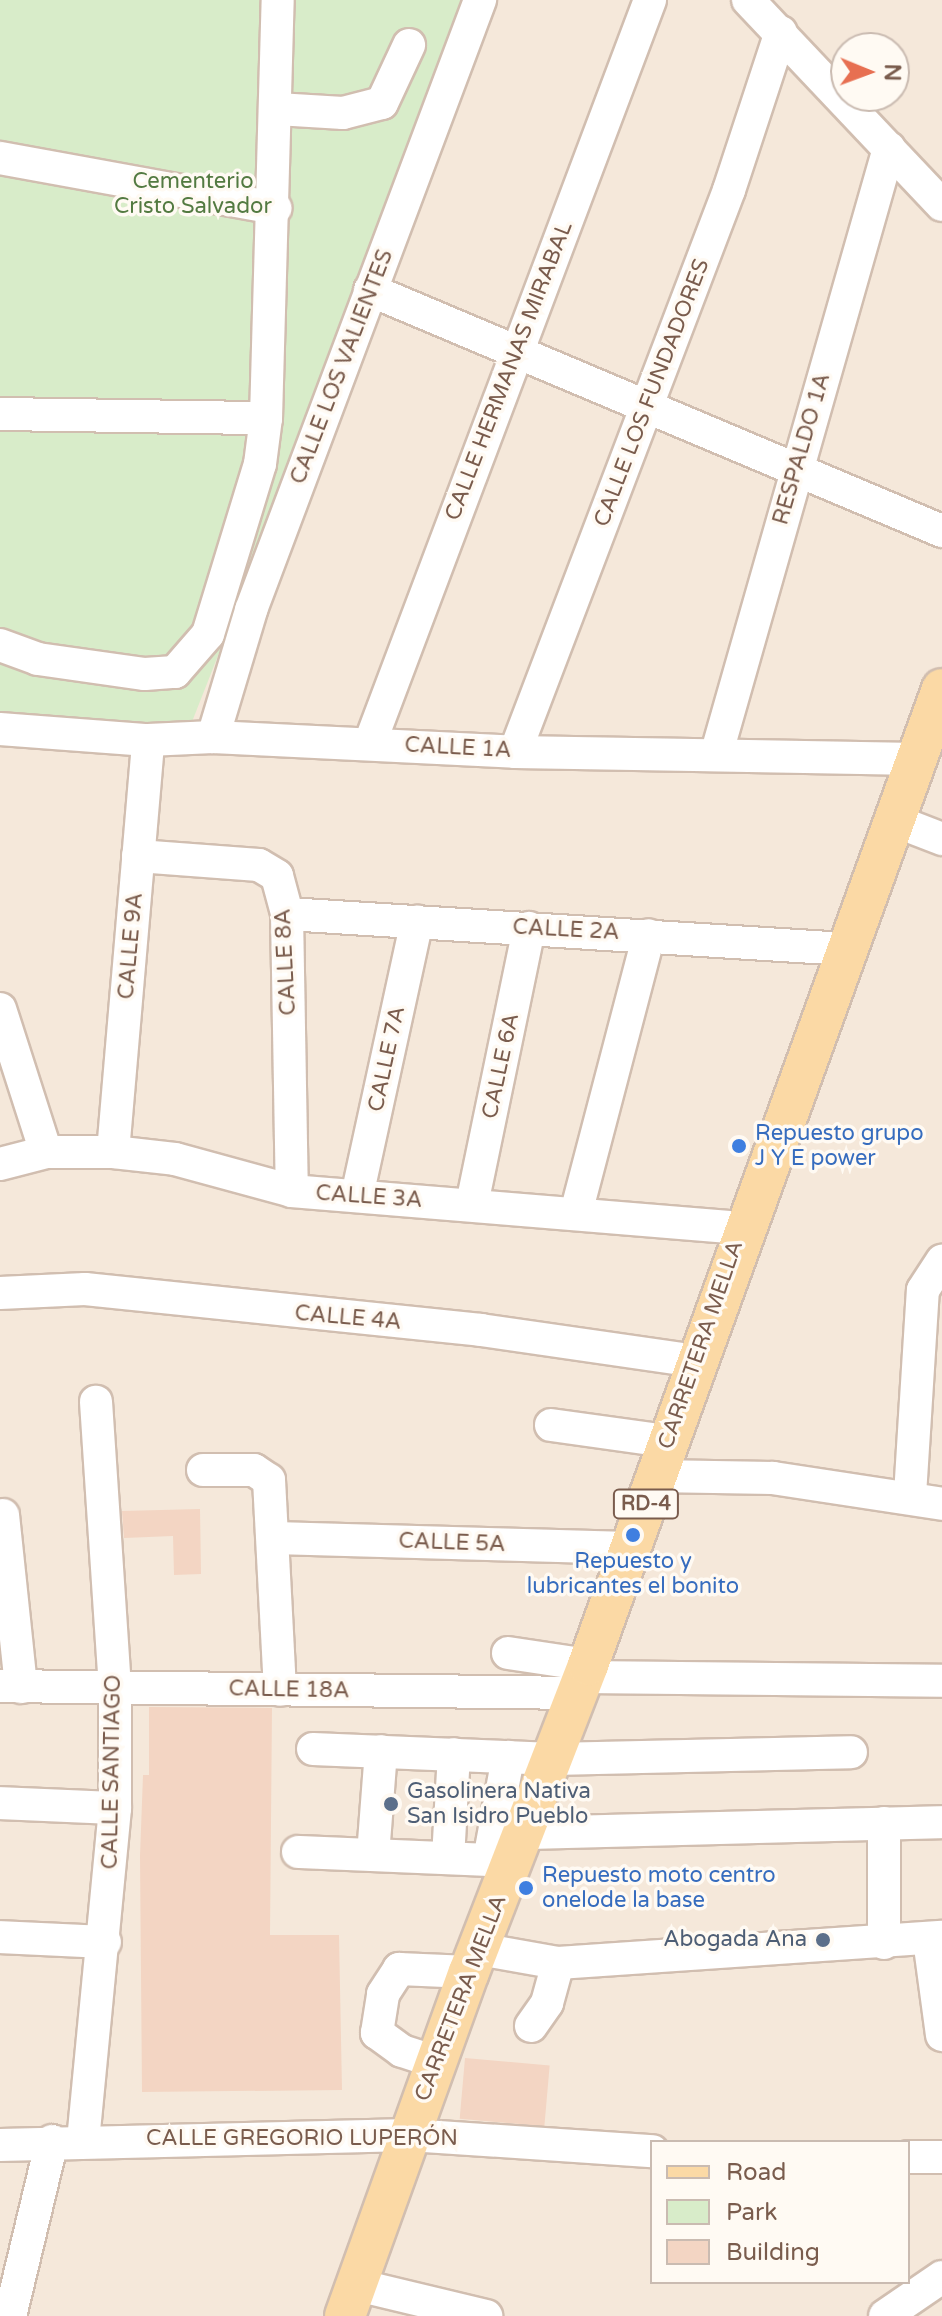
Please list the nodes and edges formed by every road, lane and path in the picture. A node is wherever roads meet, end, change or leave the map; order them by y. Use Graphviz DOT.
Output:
graph roads {
  1 [pos="278,0"];
  2 [pos="480,0"];
  3 [pos="650,0"];
  4 [pos="748,0"];
  5 [pos="781,32"];
  6 [pos="409,45"];
  7 [pos="277,109"];
  8 [pos="889,148"];
  9 [pos="0,158"];
  10 [pos="942,205"];
  11 [pos="276,208"];
  12 [pos="370,290"];
  13 [pos="516,353"];
  14 [pos="646,408"];
  15 [pos="0,414"];
  16 [pos="266,418"];
  17 [pos="795,473"];
  18 [pos="942,531"];
  19 [pos="0,645"];
  20 [pos="942,689"];
  21 [pos="0,729"];
  22 [pos="213,737"];
  23 [pos="148,740"];
  24 [pos="370,743"];
  25 [pos="515,752"];
  26 [pos="717,752"];
  27 [pos="917,759"];
  28 [pos="893,820"];
  29 [pos="942,839"];
  30 [pos="138,856"];
  31 [pos="287,914"];
  32 [pos="417,921"];
  33 [pos="529,928"];
  34 [pos="649,935"];
  35 [pos="845,949"];
  36 [pos="0,1009"];
  37 [pos="46,1152"];
  38 [pos="113,1152"];
  39 [pos="0,1164"];
  40 [pos="292,1191"];
  41 [pos="357,1196"];
  42 [pos="472,1204"];
  43 [pos="576,1213"];
  44 [pos="743,1228"];
  45 [pos="942,1261"];
  46 [pos="0,1293"];
  47 [pos="695,1361"];
  48 [pos="929,1396"];
  49 [pos="96,1402"];
  50 [pos="551,1425"];
  51 [pos="661,1458"];
  52 [pos="203,1470"];
  53 [pos="910,1495"];
  54 [pos="942,1504"];
  55 [pos="3,1515"];
  56 [pos="273,1538"];
  57 [pos="631,1548"];
  58 [pos="508,1653"];
  59 [pos="583,1678"];
  60 [pos="942,1681"];
  61 [pos="10,1687"];
  62 [pos="115,1688"];
  63 [pos="280,1690"];
  64 [pos="313,1749"];
  65 [pos="381,1751"];
  66 [pos="851,1752"];
  67 [pos="454,1754"];
  68 [pos="508,1757"];
  69 [pos="553,1759"];
  70 [pos="0,1803"];
  71 [pos="115,1808"];
  72 [pos="942,1822"];
  73 [pos="884,1823"];
  74 [pos="510,1851"];
  75 [pos="298,1852"];
  76 [pos="373,1855"];
  77 [pos="448,1858"];
  78 [pos="0,1937"];
  79 [pos="936,1938"];
  80 [pos="105,1942"];
  81 [pos="884,1943"];
  82 [pos="474,1961"];
  83 [pos="558,1963"];
  84 [pos="531,2026"];
  85 [pos="942,2035"];
  86 [pos="436,2062"];
  87 [pos="409,2135"];
  88 [pos="67,2141"];
  89 [pos="0,2145"];
  90 [pos="650,2151"];
  91 [pos="910,2157"];
  92 [pos="942,2157"];
  93 [pos="942,2277"];
  94 [pos="351,2300"];
  95 [pos="10,2316"];
  96 [pos="486,2316"];
  97 [pos="885,2316"];
  1 -- 7 [label="street"];
  2 -- 12 [label="street, CALLE LOS VALIENTES"];
  3 -- 13 [label="street, CALLE HERMANAS MIRABAL"];
  4 -- 5 [label="street"];
  5 -- 8 [label="street"];
  5 -- 14 [label="street, CALLE LOS FUNDADORES"];
  6 -- 7 [label="street"];
  7 -- 11 [label="street"];
  8 -- 10 [label="street"];
  8 -- 17 [label="street, RESPALDO 1A"];
  9 -- 11 [label="street"];
  11 -- 16 [label="street"];
  12 -- 13 [label="street"];
  12 -- 22 [label="street, CALLE LOS VALIENTES"];
  13 -- 14 [label="street"];
  13 -- 24 [label="street, CALLE HERMANAS MIRABAL"];
  14 -- 17 [label="street"];
  14 -- 25 [label="street, CALLE LOS FUNDADORES"];
  15 -- 16 [label="street"];
  16 -- 19 [label="street"];
  17 -- 18 [label="street"];
  17 -- 26 [label="street, RESPALDO 1A"];
  20 -- 27 [label="main road, CARRETERA MELLA / RD-4"];
  21 -- 23 [label="street, CALLE 1A"];
  22 -- 23 [label="street, CALLE 1A"];
  22 -- 24 [label="street, CALLE 1A"];
  23 -- 30 [label="street, CALLE 9A"];
  24 -- 25 [label="street, CALLE 1A"];
  25 -- 26 [label="street, CALLE 1A"];
  26 -- 27 [label="street, CALLE 1A"];
  27 -- 28 [label="main road, CARRETERA MELLA / RD-4"];
  28 -- 29 [label="street"];
  28 -- 35 [label="main road, CARRETERA MELLA / RD-4"];
  30 -- 31 [label="street, CALLE 8A"];
  30 -- 38 [label="street, CALLE 9A"];
  31 -- 32 [label="street, CALLE 2A"];
  31 -- 40 [label="street, CALLE 8A"];
  32 -- 33 [label="street, CALLE 2A"];
  32 -- 41 [label="street, CALLE 7A"];
  33 -- 34 [label="street, CALLE 2A"];
  33 -- 42 [label="street, CALLE 6A"];
  34 -- 35 [label="street, CALLE 2A"];
  34 -- 43 [label="street"];
  35 -- 44 [label="main road, CARRETERA MELLA / RD-4"];
  36 -- 37 [label="street"];
  37 -- 38 [label="street, CALLE 3A"];
  37 -- 39 [label="street, CALLE 3A"];
  38 -- 40 [label="street, CALLE 3A"];
  40 -- 41 [label="street, CALLE 3A"];
  41 -- 42 [label="street, CALLE 3A"];
  42 -- 43 [label="street, CALLE 3A"];
  43 -- 44 [label="street, CALLE 3A"];
  44 -- 47 [label="main road, CARRETERA MELLA / RD-4"];
  45 -- 48 [label="street"];
  46 -- 47 [label="street, CALLE 4A"];
  47 -- 51 [label="main road, CARRETERA MELLA / RD-4"];
  48 -- 53 [label="street"];
  49 -- 62 [label="street, CALLE SANTIAGO"];
  50 -- 51 [label="street"];
  51 -- 53 [label="street"];
  51 -- 57 [label="main road, CARRETERA MELLA / RD-4"];
  52 -- 56 [label="street"];
  53 -- 54 [label="street"];
  55 -- 61 [label="street"];
  56 -- 57 [label="street, CALLE 5A"];
  56 -- 63 [label="street"];
  57 -- 59 [label="main road, CARRETERA MELLA / RD-4"];
  58 -- 59 [label="street"];
  59 -- 60 [label="street"];
  59 -- 63 [label="street, CALLE 18A"];
  59 -- 69 [label="main road, CARRETERA MELLA / RD-4"];
  61 -- 62 [label="street, CALLE 18A"];
  62 -- 63 [label="street, CALLE 18A"];
  62 -- 71 [label="street, CALLE SANTIAGO"];
  64 -- 65 [label="street"];
  65 -- 67 [label="street"];
  65 -- 76 [label="street"];
  66 -- 69 [label="street"];
  67 -- 68 [label="street"];
  67 -- 77 [label="street"];
  68 -- 69 [label="street"];
  68 -- 74 [label="street"];
  69 -- 74 [label="main road, CARRETERA MELLA / RD-4"];
  70 -- 71 [label="street"];
  71 -- 80 [label="street, CALLE SANTIAGO"];
  72 -- 73 [label="street"];
  73 -- 74 [label="street"];
  73 -- 81 [label="street"];
  74 -- 77 [label="street"];
  74 -- 82 [label="main road, CARRETERA MELLA / RD-4"];
  75 -- 76 [label="street"];
  76 -- 77 [label="street"];
  78 -- 80 [label="street"];
  79 -- 81 [label="street"];
  79 -- 85 [label="street"];
  80 -- 88 [label="street, CALLE SANTIAGO"];
  81 -- 83 [label="street"];
  82 -- 83 [label="street"];
  82 -- 86 [label="main road, CARRETERA MELLA / RD-4"];
  82 -- 86 [label="street"];
  83 -- 84 [label="street"];
  86 -- 87 [label="main road, CARRETERA MELLA / RD-4"];
  87 -- 88 [label="street, CALLE GREGORIO LUPERÓN"];
  87 -- 90 [label="street, CALLE GREGORIO LUPERÓN"];
  87 -- 94 [label="main road, CARRETERA MELLA / RD-4"];
  88 -- 89 [label="street, CALLE GREGORIO LUPERÓN"];
  88 -- 95 [label="street, CALLE SANTIAGO"];
  91 -- 92 [label="street"];
  93 -- 97 [label="street"];
  94 -- 96 [label="street"];
}
